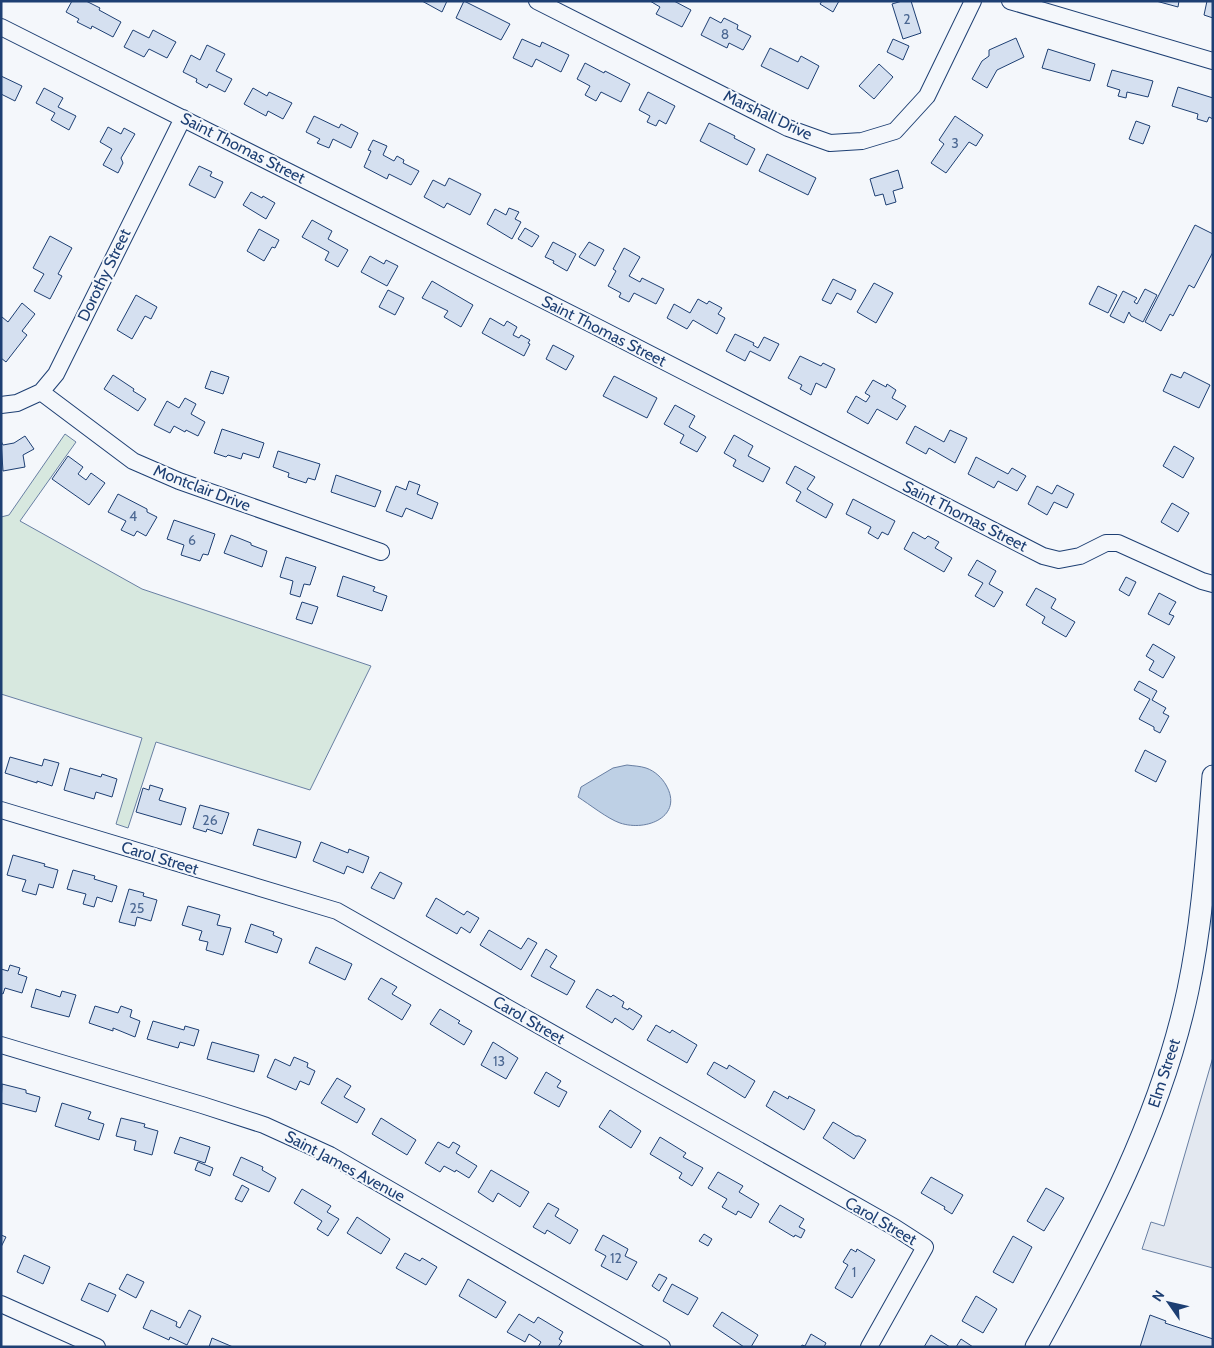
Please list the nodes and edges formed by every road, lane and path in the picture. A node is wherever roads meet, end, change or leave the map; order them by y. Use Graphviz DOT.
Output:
graph roads {
  1 [pos="537,1"];
  2 [pos="973,1"];
  3 [pos="1010,1"];
  4 [pos="1,27"];
  5 [pos="1213,61"];
  6 [pos="183,118"];
  7 [pos="41,392"];
  8 [pos="1,405"];
  9 [pos="381,552"];
  10 [pos="1213,584"];
  11 [pos="1213,776"];
  12 [pos="1,810"];
  13 [pos="1210,885"];
  14 [pos="1,1045"];
  15 [pos="1,1304"];
  16 [pos="97,1347"];
  17 [pos="662,1347"];
  18 [pos="869,1347"];
  19 [pos="1036,1347"];
  1 -- 2 [label="street, Marshall Drive"];
  3 -- 5 [label="street"];
  4 -- 6 [label="street, Saint Thomas Street"];
  6 -- 7 [label="street, Dorothy Street"];
  6 -- 10 [label="street, Saint Thomas Street"];
  7 -- 8 [label="street, Dorothy Street"];
  7 -- 9 [label="street, Montclair Drive"];
  11 -- 13 [label="main road, Elm Street"];
  12 -- 18 [label="street, Carol Street"];
  13 -- 19 [label="main road, Elm Street"];
  14 -- 17 [label="street, Saint James Avenue"];
  15 -- 16 [label="street"];
}
